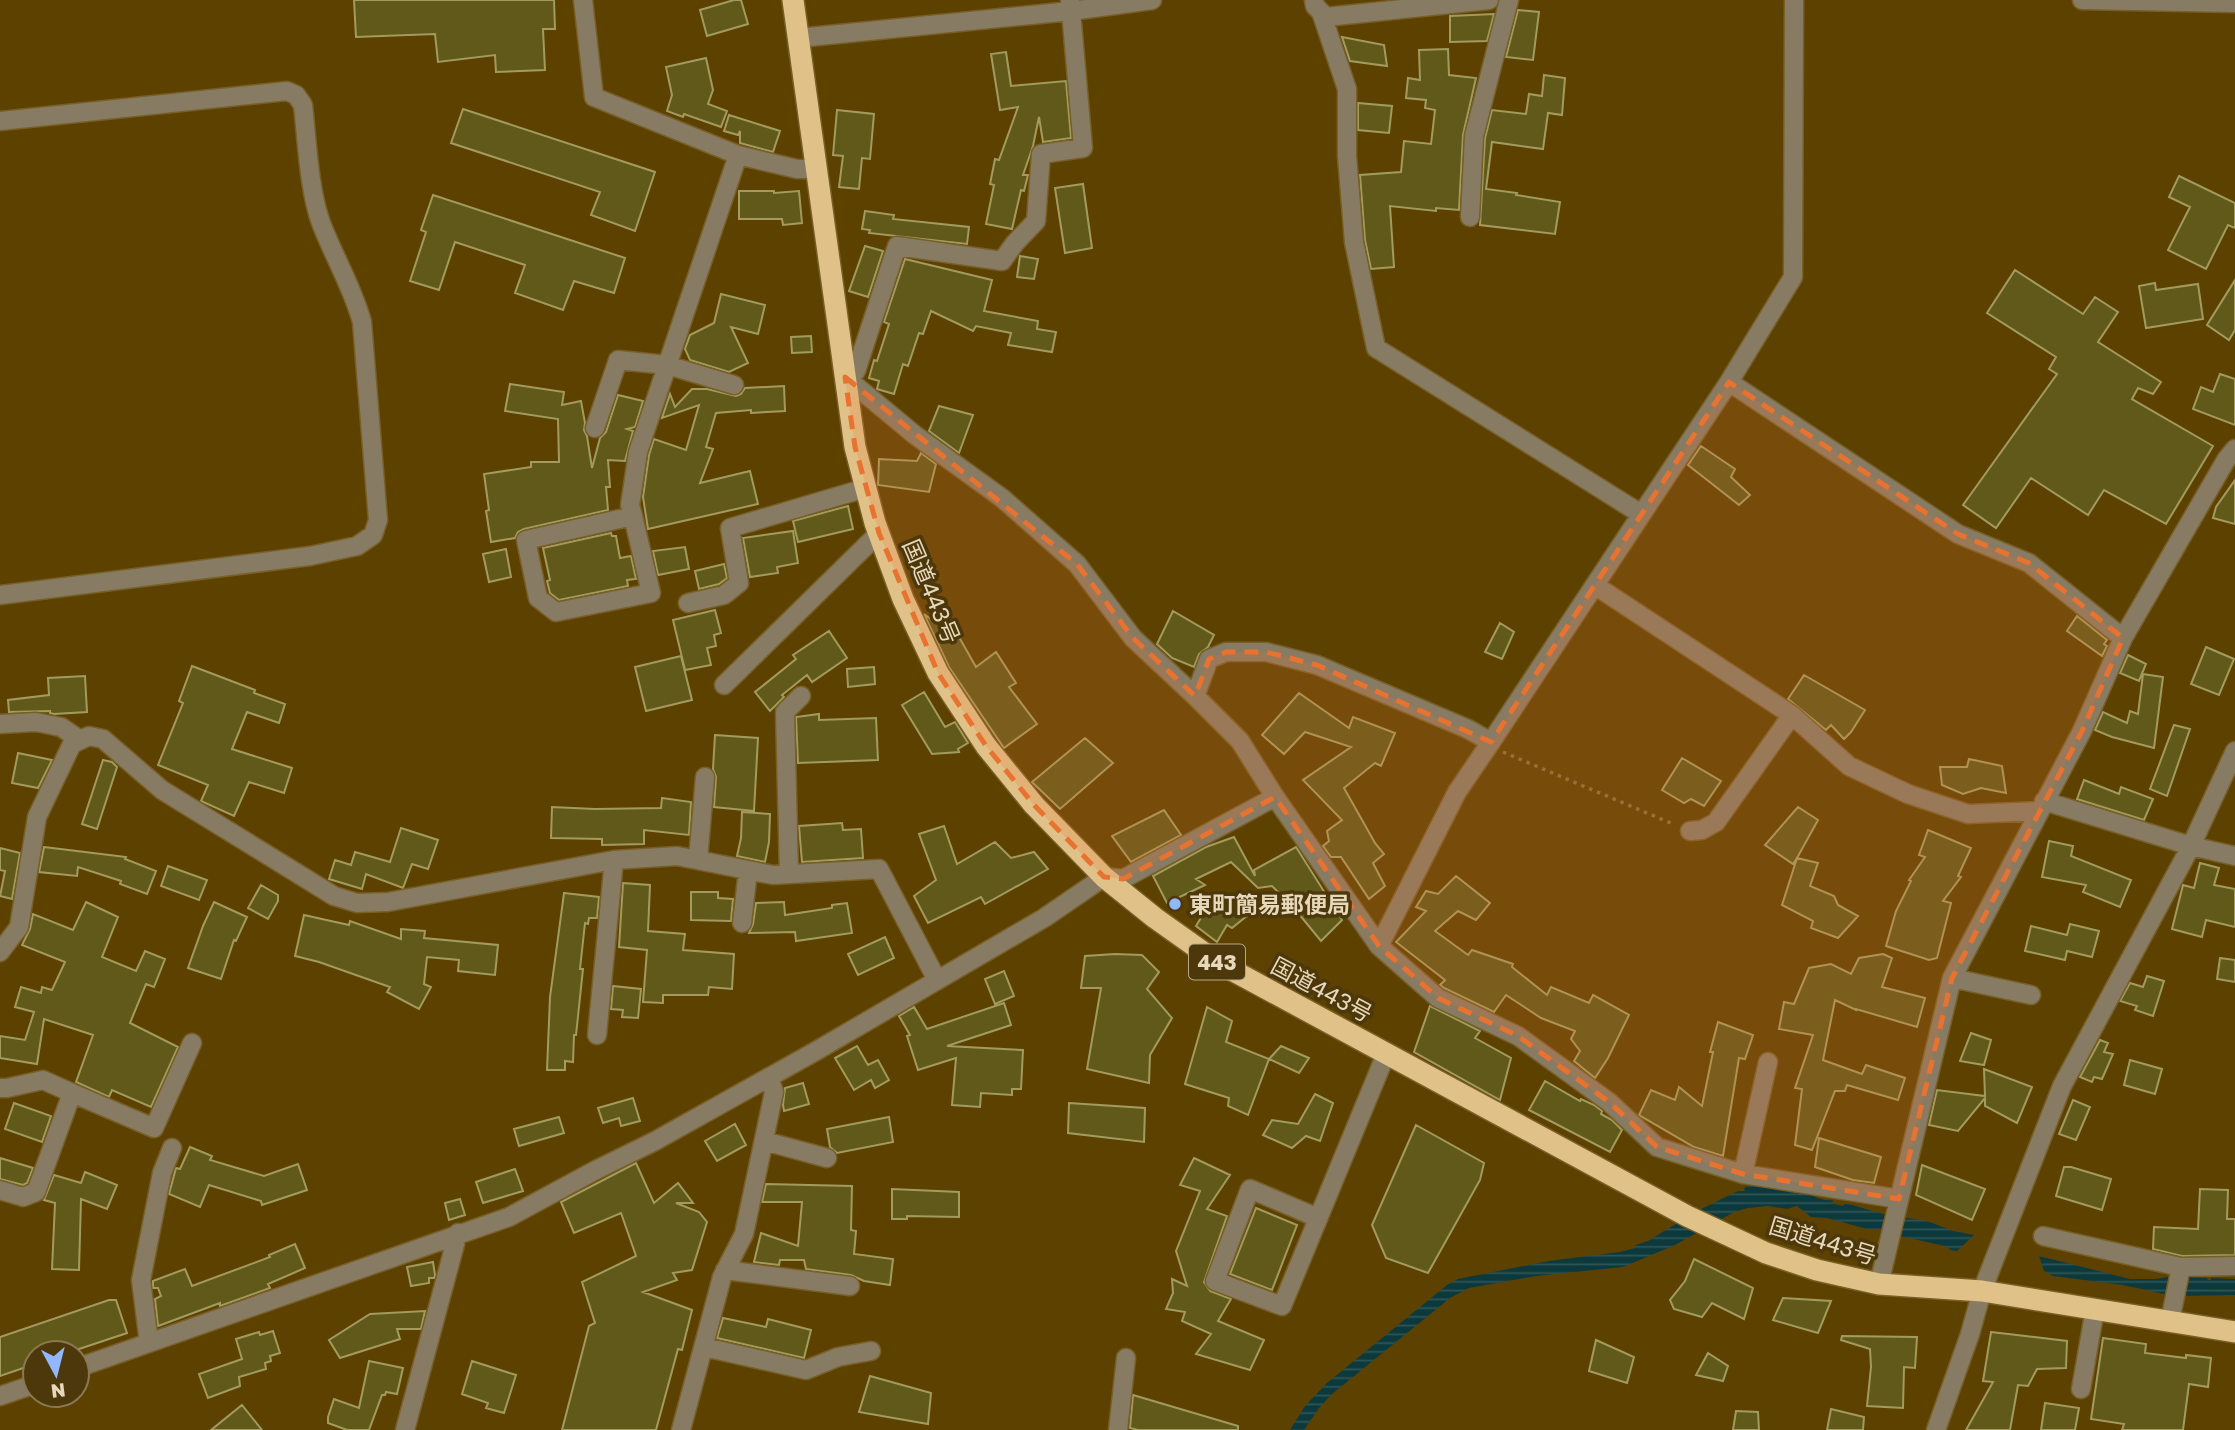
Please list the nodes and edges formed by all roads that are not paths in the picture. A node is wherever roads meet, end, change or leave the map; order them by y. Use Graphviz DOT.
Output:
graph roads {
  1 [pos="583,0"];
  2 [pos="793,0"];
  3 [pos="1152,0"];
  4 [pos="1489,0"];
  5 [pos="1509,0"];
  6 [pos="1794,0"];
  7 [pos="2082,0"];
  8 [pos="2235,3"];
  9 [pos="1070,5"];
  10 [pos="1317,6"];
  11 [pos="798,38"];
  12 [pos="0,121"];
  13 [pos="738,155"];
  14 [pos="816,169"];
  15 [pos="1471,216"];
  16 [pos="667,365"];
  17 [pos="845,377"];
  18 [pos="1729,382"];
  19 [pos="734,385"];
  20 [pos="595,428"];
  21 [pos="2235,449"];
  22 [pos="866,488"];
  23 [pos="1641,514"];
  24 [pos="633,516"];
  25 [pos="878,533"];
  26 [pos="1596,586"];
  27 [pos="0,595"];
  28 [pos="688,603"];
  29 [pos="2123,638"];
  30 [pos="724,685"];
  31 [pos="801,696"];
  32 [pos="1195,696"];
  33 [pos="1793,715"];
  34 [pos="0,724"];
  35 [pos="80,740"];
  36 [pos="1491,742"];
  37 [pos="2235,751"];
  38 [pos="705,777"];
  39 [pos="1275,797"];
  40 [pos="2042,806"];
  41 [pos="1690,831"];
  42 [pos="2191,846"];
  43 [pos="2235,856"];
  44 [pos="614,860"];
  45 [pos="698,860"];
  46 [pos="748,870"];
  47 [pos="789,874"];
  48 [pos="1104,877"];
  49 [pos="742,923"];
  50 [pos="1378,946"];
  51 [pos="0,951"];
  52 [pos="1952,978"];
  53 [pos="937,979"];
  54 [pos="2031,995"];
  55 [pos="597,1035"];
  56 [pos="192,1043"];
  57 [pos="1386,1054"];
  58 [pos="1768,1062"];
  59 [pos="769,1077"];
  60 [pos="0,1088"];
  61 [pos="72,1093"];
  62 [pos="764,1142"];
  63 [pos="172,1148"];
  64 [pos="827,1158"];
  65 [pos="1743,1174"];
  66 [pos="0,1190"];
  67 [pos="1899,1199"];
  68 [pos="1318,1218"];
  69 [pos="458,1233"];
  70 [pos="2043,1236"];
  71 [pos="2235,1266"];
  72 [pos="2181,1267"];
  73 [pos="726,1270"];
  74 [pos="1879,1284"];
  75 [pos="850,1286"];
  76 [pos="1982,1291"];
  77 [pos="2095,1309"];
  78 [pos="2170,1321"];
  79 [pos="2235,1332"];
  80 [pos="149,1343"];
  81 [pos="704,1347"];
  82 [pos="871,1351"];
  83 [pos="1126,1358"];
  84 [pos="91,1363"];
  85 [pos="21,1389"];
  86 [pos="2081,1389"];
  87 [pos="0,1396"];
  88 [pos="405,1430"];
  89 [pos="681,1430"];
  90 [pos="1118,1430"];
  91 [pos="1936,1430"];
  1 -- 13 [label="street"];
  2 -- 11 [label="highway, 国道443号 / 443"];
  3 -- 9 [label="street"];
  4 -- 10 [label="street"];
  5 -- 15 [label="street"];
  6 -- 18 [label="street"];
  7 -- 8 [label="street"];
  9 -- 11 [label="street"];
  9 -- 17 [label="street"];
  10 -- 23 [label="street"];
  11 -- 14 [label="highway, 国道443号 / 443"];
  12 -- 27 [label="street"];
  13 -- 14 [label="street"];
  13 -- 16 [label="street"];
  14 -- 17 [label="highway, 国道443号 / 443"];
  16 -- 19 [label="street"];
  16 -- 20 [label="street"];
  16 -- 24 [label="street"];
  17 -- 22 [label="highway, 国道443号 / 443"];
  17 -- 32 [label="street"];
  18 -- 23 [label="street"];
  18 -- 29 [label="street"];
  21 -- 29 [label="street"];
  22 -- 25 [label="highway, 国道443号 / 443"];
  22 -- 28 [label="street"];
  23 -- 26 [label="street"];
  24 -- 24 [label="street"];
  25 -- 30 [label="street"];
  25 -- 48 [label="highway, 国道443号 / 443"];
  26 -- 33 [label="street"];
  26 -- 36 [label="street"];
  29 -- 40 [label="street"];
  31 -- 47 [label="street"];
  32 -- 36 [label="street"];
  32 -- 39 [label="street"];
  33 -- 40 [label="street"];
  33 -- 41 [label="street"];
  34 -- 35 [label="street"];
  35 -- 44 [label="street"];
  35 -- 51 [label="street"];
  36 -- 50 [label="street"];
  37 -- 42 [label="street"];
  38 -- 45 [label="street"];
  39 -- 48 [label="street"];
  39 -- 50 [label="street"];
  40 -- 42 [label="street"];
  40 -- 52 [label="street"];
  42 -- 43 [label="street"];
  42 -- 76 [label="street"];
  44 -- 45 [label="street"];
  44 -- 55 [label="street"];
  45 -- 46 [label="street"];
  46 -- 47 [label="street"];
  46 -- 49 [label="street"];
  47 -- 53 [label="street"];
  48 -- 53 [label="street"];
  48 -- 57 [label="highway, 国道443号 / 443"];
  50 -- 65 [label="street"];
  52 -- 54 [label="street"];
  52 -- 67 [label="street"];
  53 -- 59 [label="street"];
  56 -- 61 [label="street"];
  57 -- 68 [label="street"];
  57 -- 74 [label="highway, 国道443号 / 443"];
  58 -- 65 [label="street"];
  59 -- 62 [label="street"];
  59 -- 69 [label="street"];
  60 -- 61 [label="street"];
  61 -- 66 [label="street"];
  62 -- 64 [label="street"];
  62 -- 73 [label="street"];
  63 -- 80 [label="street"];
  65 -- 67 [label="street"];
  67 -- 74 [label="street"];
  68 -- 68 [label="street"];
  69 -- 80 [label="street"];
  69 -- 88 [label="street"];
  70 -- 72 [label="street"];
  71 -- 72 [label="street"];
  72 -- 78 [label="street"];
  73 -- 75 [label="street"];
  73 -- 81 [label="street"];
  74 -- 76 [label="highway, 国道443号 / 443"];
  76 -- 77 [label="highway, 国道443号 / 443"];
  76 -- 91 [label="street"];
  77 -- 78 [label="highway, 国道443号 / 443"];
  77 -- 86 [label="street"];
  78 -- 79 [label="highway, 国道443号 / 443"];
  80 -- 84 [label="street"];
  81 -- 82 [label="street"];
  81 -- 89 [label="street"];
  83 -- 90 [label="street"];
  85 -- 87 [label="street"];
}
